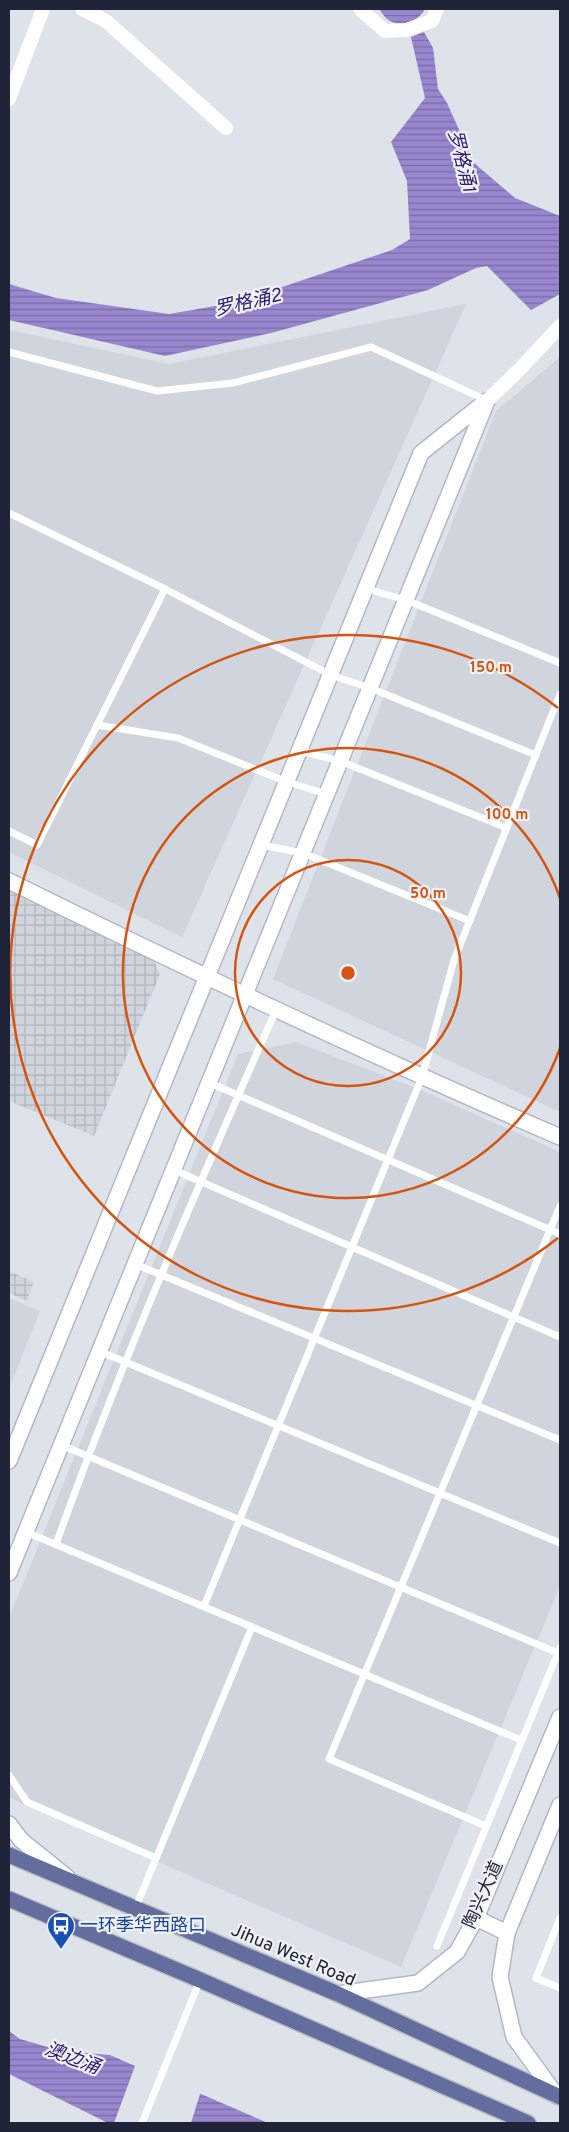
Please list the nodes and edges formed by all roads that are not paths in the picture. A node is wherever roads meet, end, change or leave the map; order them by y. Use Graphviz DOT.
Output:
graph roads {
  1 [pos="43,9"];
  2 [pos="82,9"];
  3 [pos="360,9"];
  4 [pos="437,9"];
  5 [pos="9,99"];
  6 [pos="226,128"];
  7 [pos="560,326"];
  8 [pos="9,352"];
  9 [pos="487,401"];
  10 [pos="9,513"];
  11 [pos="165,589"];
  12 [pos="367,589"];
  13 [pos="406,600"];
  14 [pos="560,663"];
  15 [pos="331,675"];
  16 [pos="370,688"];
  17 [pos="560,694"];
  18 [pos="97,725"];
  19 [pos="300,751"];
  20 [pos="536,755"];
  21 [pos="340,761"];
  22 [pos="287,782"];
  23 [pos="327,794"];
  24 [pos="507,828"];
  25 [pos="9,832"];
  26 [pos="261,845"];
  27 [pos="303,854"];
  28 [pos="9,881"];
  29 [pos="470,921"];
  30 [pos="207,978"];
  31 [pos="245,995"];
  32 [pos="276,1010"];
  33 [pos="422,1078"];
  34 [pos="210,1083"];
  35 [pos="238,1095"];
  36 [pos="560,1137"];
  37 [pos="388,1159"];
  38 [pos="174,1170"];
  39 [pos="201,1182"];
  40 [pos="560,1206"];
  41 [pos="550,1230"];
  42 [pos="560,1234"];
  43 [pos="351,1247"];
  44 [pos="135,1264"];
  45 [pos="162,1275"];
  46 [pos="514,1317"];
  47 [pos="560,1337"];
  48 [pos="314,1338"];
  49 [pos="100,1352"];
  50 [pos="125,1362"];
  51 [pos="478,1406"];
  52 [pos="278,1425"];
  53 [pos="560,1440"];
  54 [pos="61,1445"];
  55 [pos="87,1456"];
  56 [pos="9,1461"];
  57 [pos="441,1493"];
  58 [pos="239,1519"];
  59 [pos="26,1532"];
  60 [pos="560,1542"];
  61 [pos="56,1544"];
  62 [pos="9,1573"];
  63 [pos="402,1587"];
  64 [pos="204,1606"];
  65 [pos="252,1626"];
  66 [pos="559,1650"];
  67 [pos="365,1674"];
  68 [pos="560,1717"];
  69 [pos="521,1740"];
  70 [pos="9,1774"];
  71 [pos="560,1805"];
  72 [pos="9,1824"];
  73 [pos="486,1826"];
  74 [pos="9,1855"];
  75 [pos="156,1858"];
  76 [pos="76,1884"];
  77 [pos="12,1902"];
  78 [pos="135,1910"];
  79 [pos="476,1918"];
  80 [pos="560,1918"];
  81 [pos="507,1933"];
  82 [pos="437,1946"];
  83 [pos="200,1980"];
  84 [pos="560,1988"];
  85 [pos="338,1994"];
  86 [pos="558,2096"];
  87 [pos="142,2123"];
  88 [pos="528,2123"];
  1 -- 5 [label="street"];
  2 -- 6 [label="street"];
  3 -- 4 [label="street"];
  7 -- 9 [label="street"];
  8 -- 9 [label="lane"];
  9 -- 12 [label="street"];
  9 -- 13 [label="street"];
  10 -- 11 [label="lane"];
  11 -- 15 [label="lane"];
  11 -- 18 [label="lane"];
  12 -- 13 [label="lane"];
  12 -- 15 [label="street"];
  13 -- 14 [label="lane"];
  13 -- 16 [label="street"];
  15 -- 16 [label="lane"];
  15 -- 19 [label="street"];
  16 -- 20 [label="lane"];
  16 -- 21 [label="street"];
  17 -- 20 [label="lane"];
  18 -- 22 [label="lane"];
  18 -- 25 [label="lane"];
  19 -- 21 [label="lane"];
  19 -- 22 [label="street"];
  20 -- 24 [label="lane"];
  21 -- 23 [label="street"];
  21 -- 24 [label="lane"];
  22 -- 23 [label="lane"];
  22 -- 26 [label="street"];
  23 -- 27 [label="street"];
  24 -- 29 [label="lane"];
  26 -- 27 [label="lane"];
  26 -- 30 [label="street"];
  27 -- 29 [label="lane"];
  27 -- 31 [label="street"];
  28 -- 30 [label="street"];
  29 -- 33 [label="lane"];
  30 -- 31 [label="street"];
  30 -- 56 [label="street"];
  31 -- 32 [label="street"];
  31 -- 34 [label="street"];
  32 -- 33 [label="street"];
  32 -- 35 [label="lane"];
  33 -- 36 [label="street"];
  33 -- 37 [label="lane"];
  34 -- 35 [label="lane"];
  34 -- 38 [label="street"];
  35 -- 37 [label="lane"];
  35 -- 39 [label="lane"];
  37 -- 41 [label="lane"];
  37 -- 43 [label="lane"];
  38 -- 39 [label="lane"];
  38 -- 44 [label="street"];
  39 -- 43 [label="lane"];
  39 -- 45 [label="lane"];
  40 -- 41 [label="lane"];
  41 -- 42 [label="lane"];
  41 -- 46 [label="lane"];
  43 -- 46 [label="lane"];
  43 -- 48 [label="lane"];
  44 -- 45 [label="lane"];
  44 -- 49 [label="street"];
  45 -- 48 [label="lane"];
  45 -- 50 [label="lane"];
  46 -- 47 [label="lane"];
  46 -- 51 [label="lane"];
  48 -- 51 [label="lane"];
  48 -- 52 [label="lane"];
  49 -- 50 [label="lane"];
  49 -- 54 [label="street"];
  50 -- 52 [label="lane"];
  50 -- 55 [label="lane"];
  51 -- 53 [label="lane"];
  51 -- 57 [label="lane"];
  52 -- 57 [label="lane"];
  52 -- 58 [label="lane"];
  54 -- 55 [label="lane"];
  54 -- 59 [label="street"];
  55 -- 58 [label="lane"];
  55 -- 61 [label="lane"];
  57 -- 60 [label="lane"];
  57 -- 63 [label="lane"];
  58 -- 63 [label="lane"];
  58 -- 64 [label="lane"];
  59 -- 61 [label="lane"];
  59 -- 62 [label="street"];
  61 -- 64 [label="lane"];
  63 -- 66 [label="lane"];
  63 -- 67 [label="lane"];
  64 -- 65 [label="lane"];
  65 -- 67 [label="lane"];
  65 -- 75 [label="lane"];
  66 -- 69 [label="lane"];
  67 -- 69 [label="lane"];
  67 -- 73 [label="lane"];
  68 -- 79 [label="street, 陶兴大道"];
  69 -- 73 [label="lane"];
  70 -- 75 [label="lane"];
  71 -- 81 [label="street, 陶兴大道"];
  72 -- 76 [label="street"];
  73 -- 82 [label="lane"];
  74 -- 76 [label="main road, Jihua West Road"];
  75 -- 78 [label="lane"];
  76 -- 78 [label="main road, Jihua West Road"];
  77 -- 83 [label="main road"];
  78 -- 85 [label="main road, Jihua West Road"];
  79 -- 81 [label="street"];
  79 -- 85 [label="street, 陶兴大道"];
  80 -- 84 [label="lane"];
  81 -- 86 [label="street, 陶兴大道"];
  83 -- 87 [label="lane"];
  83 -- 88 [label="main road"];
  85 -- 86 [label="main road, Jihua West Road"];
}
